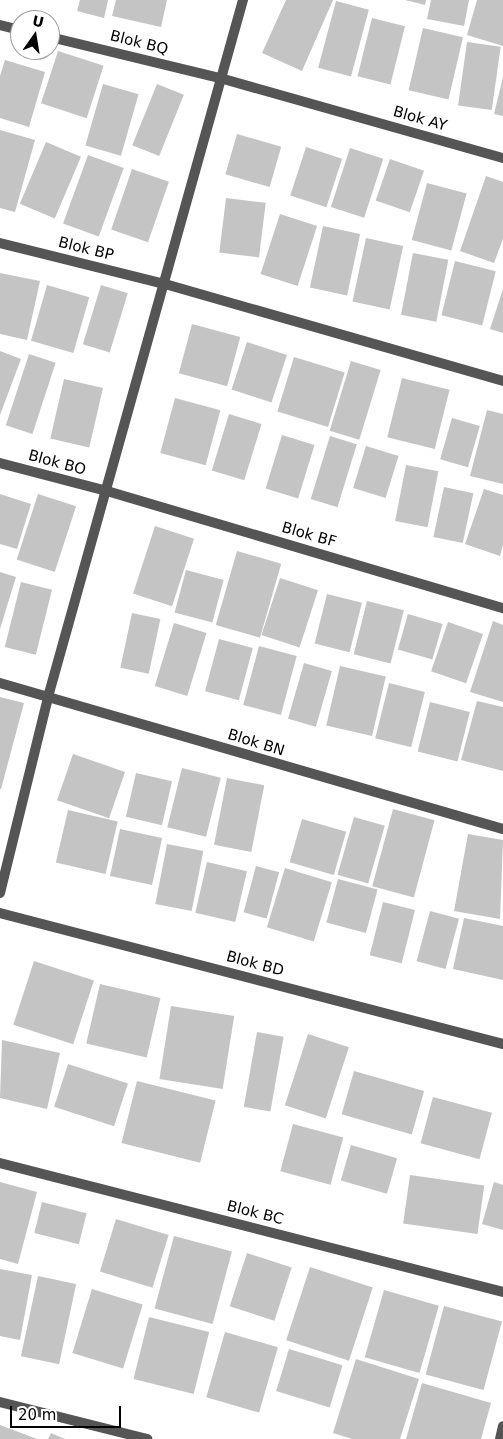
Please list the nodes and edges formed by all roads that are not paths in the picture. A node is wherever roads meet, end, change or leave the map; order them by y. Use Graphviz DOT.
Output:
graph roads {
  1 [pos="243,0"];
  2 [pos="60,39"];
  3 [pos="220,78"];
  4 [pos="328,109"];
  5 [pos="503,158"];
  6 [pos="0,243"];
  7 [pos="164,284"];
  8 [pos="503,381"];
  9 [pos="0,463"];
  10 [pos="107,491"];
  11 [pos="503,608"];
  12 [pos="0,684"];
  13 [pos="48,696"];
  14 [pos="503,829"];
  15 [pos="0,893"];
  16 [pos="0,913"];
  17 [pos="503,1044"];
  18 [pos="0,1163"];
  19 [pos="503,1292"];
  20 [pos="0,1402"];
  21 [pos="503,1426"];
  22 [pos="147,1439"];
  23 [pos="500,1439"];
  1 -- 3 [label="street"];
  2 -- 3 [label="street, Blok BQ"];
  3 -- 4 [label="street, Blok BQ"];
  3 -- 7 [label="street"];
  4 -- 5 [label="street, Blok AY"];
  6 -- 7 [label="street, Blok BP"];
  7 -- 8 [label="street, Blok BP"];
  7 -- 10 [label="street"];
  9 -- 10 [label="street, Blok BO"];
  10 -- 11 [label="street, Blok BF"];
  10 -- 13 [label="street"];
  12 -- 13 [label="street, Blok BN"];
  13 -- 14 [label="street, Blok BN"];
  13 -- 15 [label="street"];
  16 -- 17 [label="street, Blok BD"];
  18 -- 19 [label="street, Blok BC"];
  20 -- 22 [label="street"];
  21 -- 23 [label="street"];
}
